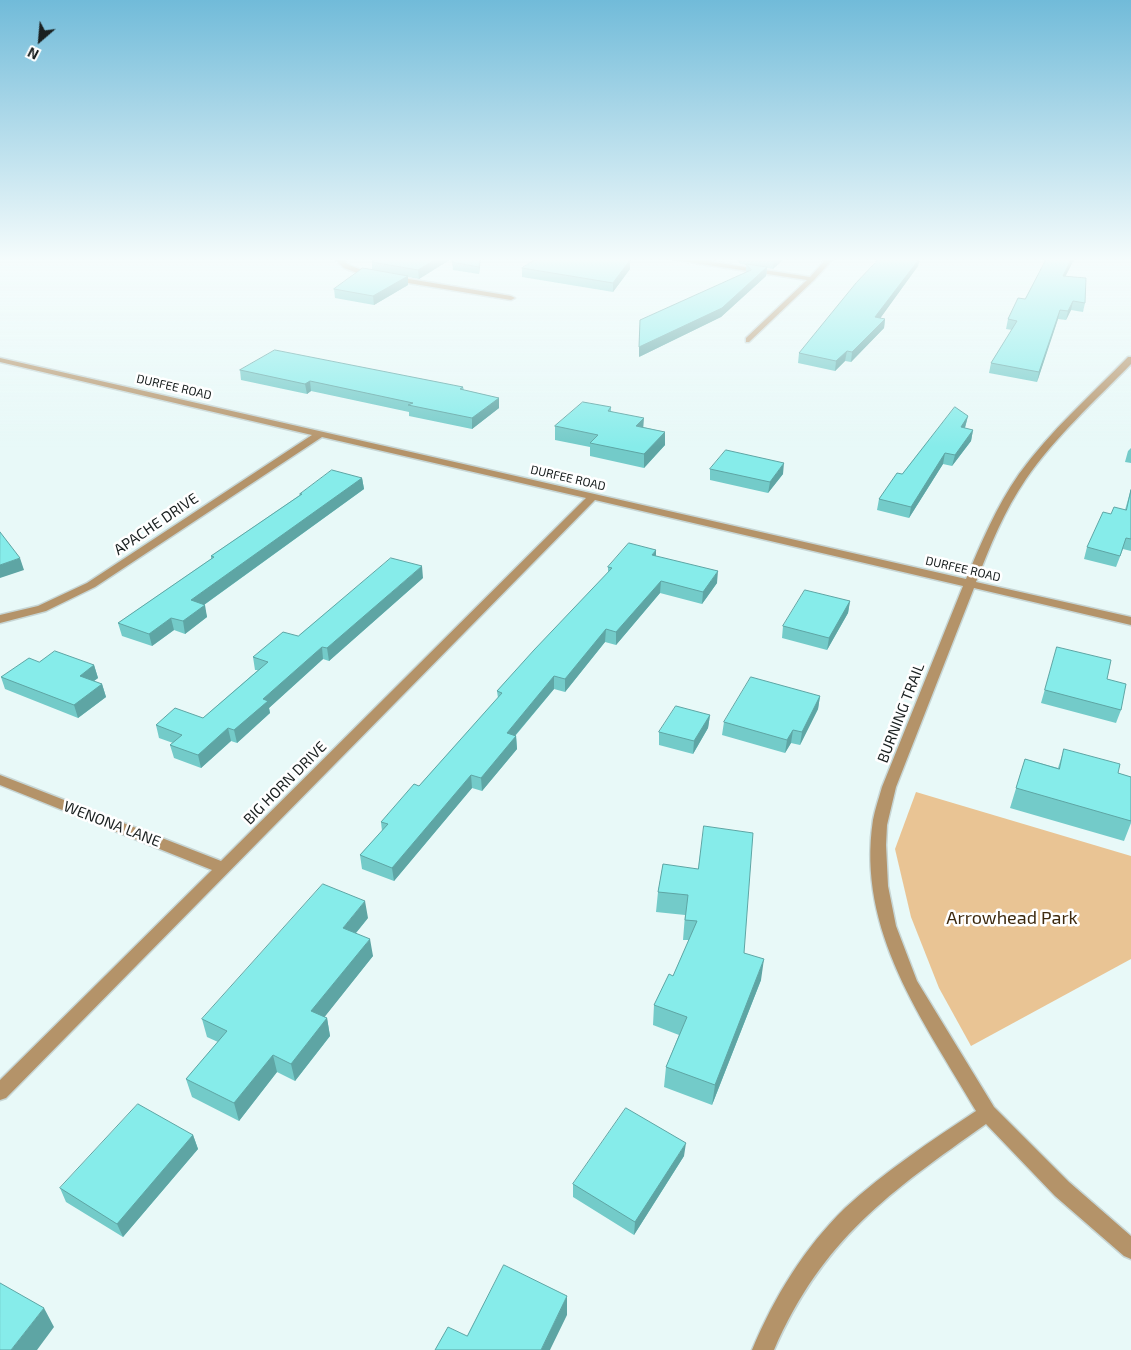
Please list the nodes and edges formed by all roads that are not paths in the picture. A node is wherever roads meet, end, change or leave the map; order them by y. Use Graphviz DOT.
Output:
graph roads {
  1 [pos="769,321"];
  2 [pos="749,340"];
  3 [pos="1131,359"];
  4 [pos="0,360"];
  5 [pos="320,434"];
  6 [pos="593,496"];
  7 [pos="970,584"];
  8 [pos="0,619"];
  9 [pos="1131,621"];
  10 [pos="0,780"];
  11 [pos="223,868"];
  12 [pos="0,1092"];
  13 [pos="987,1112"];
  14 [pos="1131,1249"];
  15 [pos="763,1350"];
  1 -- 2 [label="street"];
  3 -- 7 [label="street, BURNING TRAIL"];
  4 -- 5 [label="street, DURFEE ROAD"];
  5 -- 6 [label="street, DURFEE ROAD"];
  5 -- 8 [label="street, APACHE DRIVE"];
  6 -- 7 [label="street, DURFEE ROAD"];
  6 -- 11 [label="street, BIG HORN DRIVE"];
  7 -- 9 [label="street, DURFEE ROAD"];
  7 -- 13 [label="street, BURNING TRAIL"];
  10 -- 11 [label="street, WENONA LANE"];
  11 -- 12 [label="street, BIG HORN DRIVE"];
  13 -- 14 [label="street, BURNING TRAIL"];
  13 -- 15 [label="street"];
}
